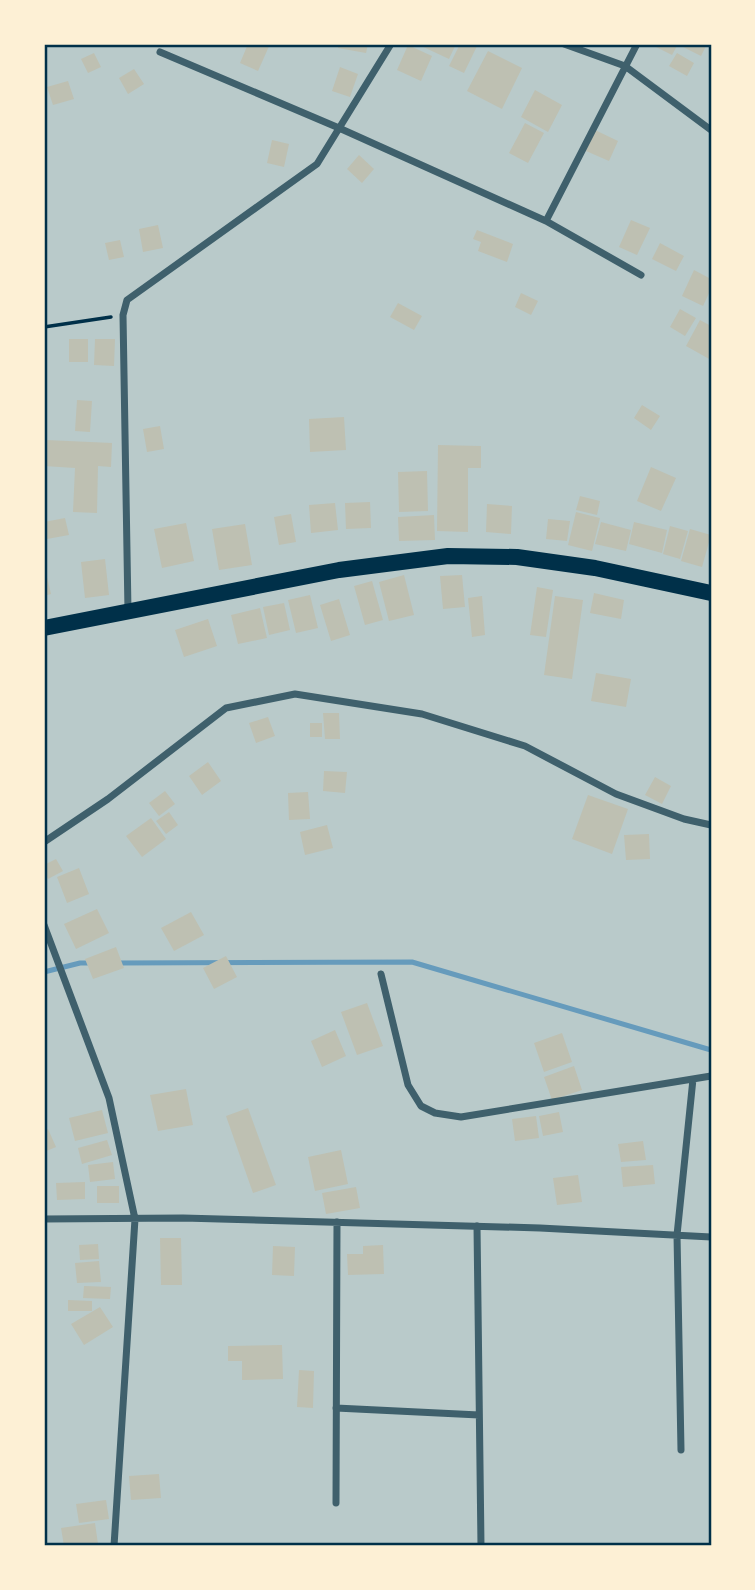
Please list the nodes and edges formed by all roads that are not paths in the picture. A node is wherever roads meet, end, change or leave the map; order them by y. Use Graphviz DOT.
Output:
graph roads {
  1 [pos="391,44"];
  2 [pos="564,44"];
  3 [pos="637,44"];
  4 [pos="160,52"];
  5 [pos="625,66"];
  6 [pos="339,128"];
  7 [pos="711,130"];
  8 [pos="546,221"];
  9 [pos="641,275"];
  10 [pos="711,593"];
  11 [pos="128,611"];
  12 [pos="44,628"];
  13 [pos="711,825"];
  14 [pos="44,842"];
  15 [pos="44,925"];
  16 [pos="381,974"];
  17 [pos="711,1076"];
  18 [pos="693,1079"];
  19 [pos="44,1219"];
  20 [pos="135,1219"];
  21 [pos="337,1222"];
  22 [pos="477,1226"];
  23 [pos="677,1235"];
  24 [pos="711,1237"];
  25 [pos="336,1408"];
  26 [pos="479,1415"];
  27 [pos="681,1450"];
  28 [pos="336,1503"];
  29 [pos="114,1546"];
  30 [pos="481,1546"];
  1 -- 6 [label="street"];
  2 -- 5 [label="street"];
  3 -- 5 [label="street"];
  4 -- 6 [label="street"];
  5 -- 7 [label="street"];
  5 -- 8 [label="street"];
  6 -- 8 [label="street"];
  6 -- 11 [label="street"];
  8 -- 9 [label="street"];
  10 -- 11 [label="highway"];
  11 -- 12 [label="highway"];
  13 -- 14 [label="street"];
  15 -- 20 [label="street"];
  16 -- 18 [label="street"];
  17 -- 18 [label="street"];
  18 -- 23 [label="street"];
  19 -- 20 [label="street"];
  20 -- 21 [label="street"];
  20 -- 29 [label="street"];
  21 -- 22 [label="street"];
  21 -- 25 [label="street"];
  22 -- 23 [label="street"];
  22 -- 26 [label="street"];
  23 -- 24 [label="street"];
  23 -- 27 [label="street"];
  25 -- 26 [label="street"];
  25 -- 28 [label="street"];
  26 -- 30 [label="street"];
}
